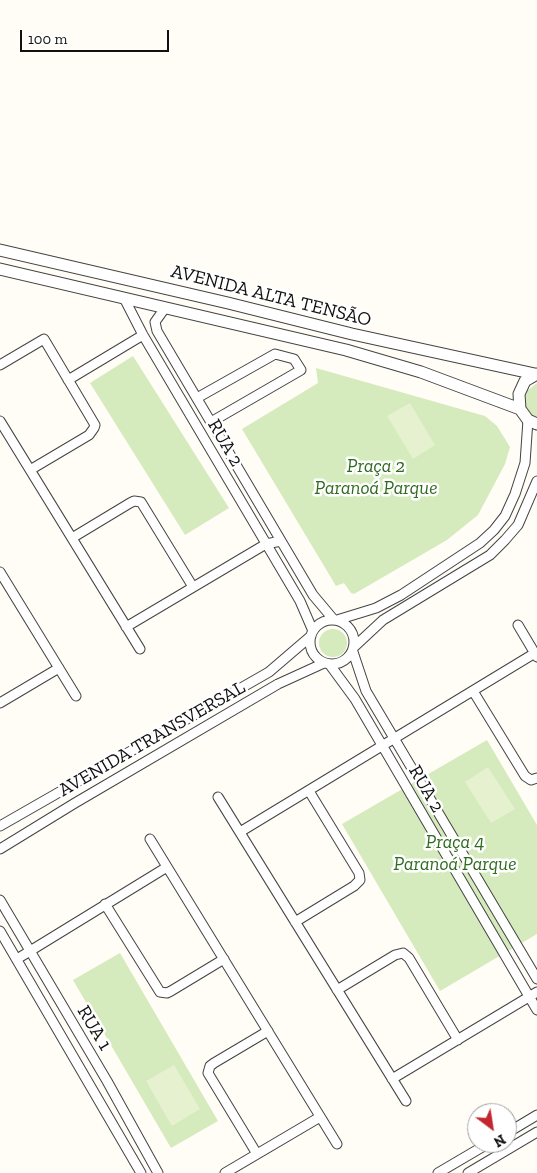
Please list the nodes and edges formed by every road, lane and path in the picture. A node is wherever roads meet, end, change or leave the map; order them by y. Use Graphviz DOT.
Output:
graph roads {
  1 [pos="0,250"];
  2 [pos="0,270"];
  3 [pos="124,298"];
  4 [pos="165,308"];
  5 [pos="143,335"];
  6 [pos="0,365"];
  7 [pos="536,374"];
  8 [pos="68,380"];
  9 [pos="197,398"];
  10 [pos="520,409"];
  11 [pos="0,422"];
  12 [pos="210,422"];
  13 [pos="532,422"];
  14 [pos="30,470"];
  15 [pos="537,481"];
  16 [pos="72,538"];
  17 [pos="281,541"];
  18 [pos="266,544"];
  19 [pos="0,572"];
  20 [pos="3,585"];
  21 [pos="193,588"];
  22 [pos="336,620"];
  23 [pos="518,625"];
  24 [pos="126,627"];
  25 [pos="312,633"];
  26 [pos="140,649"];
  27 [pos="353,650"];
  28 [pos="536,655"];
  29 [pos="327,664"];
  30 [pos="59,668"];
  31 [pos="473,691"];
  32 [pos="76,696"];
  33 [pos="0,703"];
  34 [pos="395,738"];
  35 [pos="382,746"];
  36 [pos="537,778"];
  37 [pos="309,791"];
  38 [pos="218,796"];
  39 [pos="0,826"];
  40 [pos="240,832"];
  41 [pos="150,839"];
  42 [pos="0,849"];
  43 [pos="167,867"];
  44 [pos="0,900"];
  45 [pos="105,904"];
  46 [pos="295,922"];
  47 [pos="0,931"];
  48 [pos="30,951"];
  49 [pos="17,959"];
  50 [pos="224,959"];
  51 [pos="537,979"];
  52 [pos="337,990"];
  53 [pos="533,995"];
  54 [pos="537,1010"];
  55 [pos="268,1031"];
  56 [pos="458,1040"];
  57 [pos="392,1079"];
  58 [pos="406,1101"];
  59 [pos="537,1115"];
  60 [pos="320,1117"];
  61 [pos="517,1127"];
  62 [pos="537,1132"];
  63 [pos="337,1144"];
  64 [pos="472,1153"];
  65 [pos="257,1154"];
  66 [pos="142,1173"];
  67 [pos="158,1173"];
  68 [pos="225,1173"];
  69 [pos="438,1173"];
  70 [pos="468,1173"];
  1 -- 7 [label="street, AVENIDA ALTA TENSÃO"];
  2 -- 3 [label="street, AVENIDA ALTA TENSÃO"];
  3 -- 4 [label="street, AVENIDA ALTA TENSÃO"];
  3 -- 5 [label="street, RUA 2"];
  4 -- 9 [label="street, RUA 2"];
  4 -- 10 [label="street, AVENIDA ALTA TENSÃO"];
  5 -- 8 [label="street"];
  5 -- 18 [label="street, RUA 2"];
  6 -- 8 [label="street"];
  7 -- 10 [label="street"];
  8 -- 14 [label="street"];
  9 -- 12 [label="street, RUA 2"];
  9 -- 12 [label="street"];
  10 -- 13 [label="street"];
  11 -- 14 [label="street"];
  12 -- 17 [label="street, RUA 2"];
  13 -- 22 [label="street, AVENIDA TRANSVERSAL"];
  14 -- 16 [label="street"];
  15 -- 27 [label="street, AVENIDA TRANSVERSAL"];
  16 -- 21 [label="street"];
  16 -- 24 [label="street"];
  17 -- 18 [label="street"];
  17 -- 22 [label="street, RUA 2"];
  18 -- 21 [label="street"];
  18 -- 25 [label="street, RUA 2"];
  19 -- 20 [label="street"];
  20 -- 30 [label="street"];
  21 -- 24 [label="street"];
  22 -- 25 [label="street, AVENIDA TRANSVERSAL"];
  22 -- 27 [label="street"];
  23 -- 28 [label="street"];
  24 -- 26 [label="street"];
  25 -- 29 [label="street"];
  25 -- 39 [label="street, AVENIDA TRANSVERSAL"];
  27 -- 29 [label="street, AVENIDA TRANSVERSAL"];
  27 -- 34 [label="street, RUA 2"];
  28 -- 31 [label="street"];
  29 -- 35 [label="street, RUA 2"];
  29 -- 42 [label="street, AVENIDA TRANSVERSAL"];
  30 -- 32 [label="street"];
  30 -- 33 [label="street"];
  31 -- 34 [label="street"];
  31 -- 36 [label="street"];
  34 -- 35 [label="street"];
  34 -- 51 [label="street, RUA 2"];
  35 -- 37 [label="street"];
  35 -- 53 [label="street, RUA 2"];
  37 -- 40 [label="street"];
  37 -- 46 [label="street"];
  38 -- 40 [label="street"];
  40 -- 46 [label="street"];
  41 -- 43 [label="street"];
  43 -- 45 [label="street"];
  43 -- 50 [label="street"];
  44 -- 48 [label="street, RUA 1"];
  45 -- 48 [label="street"];
  45 -- 50 [label="street"];
  46 -- 52 [label="street"];
  47 -- 49 [label="street, RUA 1"];
  48 -- 49 [label="street"];
  48 -- 67 [label="street, RUA 1"];
  49 -- 66 [label="street, RUA 1"];
  50 -- 55 [label="street"];
  52 -- 56 [label="street"];
  52 -- 57 [label="street"];
  53 -- 54 [label="street, RUA 2"];
  53 -- 56 [label="street"];
  55 -- 60 [label="street"];
  55 -- 65 [label="street"];
  56 -- 57 [label="street"];
  57 -- 58 [label="street"];
  59 -- 61 [label="street"];
  60 -- 63 [label="street"];
  60 -- 65 [label="street"];
  62 -- 70 [label="street"];
  64 -- 69 [label="street"];
  65 -- 68 [label="street"];
}
